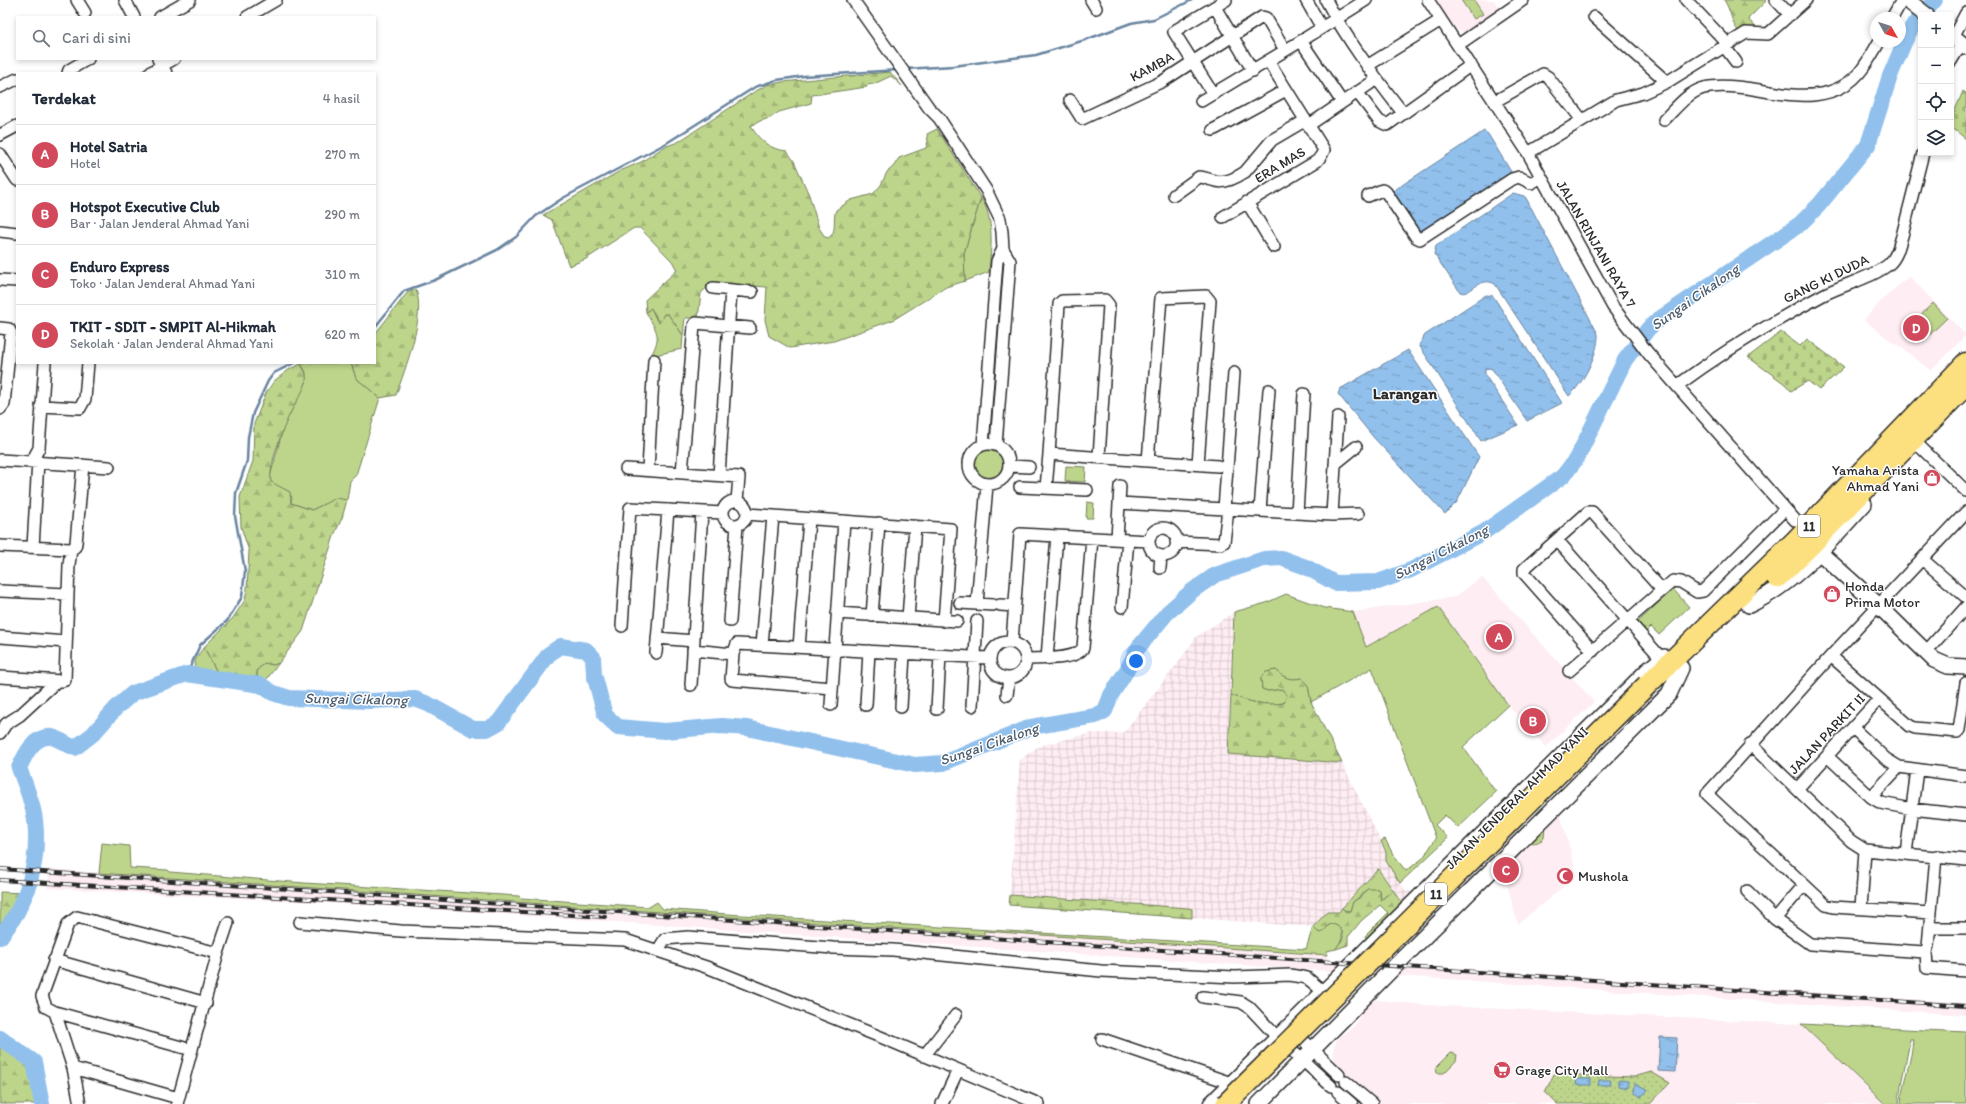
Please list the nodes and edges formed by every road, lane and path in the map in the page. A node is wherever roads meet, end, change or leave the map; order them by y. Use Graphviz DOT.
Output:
graph roads {
  1 [pos="77,0"];
  2 [pos="125,0"];
  3 [pos="190,0"];
  4 [pos="276,0"];
  5 [pos="853,0"];
  6 [pos="1226,0"];
  7 [pos="1306,0"];
  8 [pos="1326,0"];
  9 [pos="1366,0"];
  10 [pos="1428,0"];
  11 [pos="1523,0"];
  12 [pos="1686,0"];
  13 [pos="1776,0"];
  14 [pos="1806,0"];
  15 [pos="1902,0"];
  16 [pos="1907,0"];
  17 [pos="1215,7"];
  18 [pos="1895,12"];
  19 [pos="1922,12"];
  20 [pos="1966,12"];
  21 [pos="85,13"];
  22 [pos="1790,15"];
  23 [pos="133,16"];
  24 [pos="162,16"];
  25 [pos="249,16"];
  26 [pos="1594,17"];
  27 [pos="1336,18"];
  28 [pos="1441,20"];
  29 [pos="1322,28"];
  30 [pos="1233,35"];
  31 [pos="1301,41"];
  32 [pos="1958,41"];
  33 [pos="1458,45"];
  34 [pos="1726,45"];
  35 [pos="1875,48"];
  36 [pos="1285,50"];
  37 [pos="1954,52"];
  38 [pos="86,60"];
  39 [pos="172,60"];
  40 [pos="1192,62"];
  41 [pos="1269,62"];
  42 [pos="1736,62"];
  43 [pos="1471,65"];
  44 [pos="162,66"];
  45 [pos="1367,66"];
  46 [pos="1253,71"];
  47 [pos="68,72"];
  48 [pos="151,72"];
  49 [pos="16,79"];
  50 [pos="1376,79"];
  51 [pos="1667,82"];
  52 [pos="0,87"];
  53 [pos="1286,90"];
  54 [pos="1357,92"];
  55 [pos="1213,94"];
  56 [pos="1070,100"];
  57 [pos="1201,101"];
  58 [pos="1342,102"];
  59 [pos="1494,102"];
  60 [pos="1403,113"];
  61 [pos="1582,120"];
  62 [pos="1664,120"];
  63 [pos="1307,122"];
  64 [pos="16,127"];
  65 [pos="1213,130"];
  66 [pos="0,135"];
  67 [pos="1528,153"];
  68 [pos="0,154"];
  69 [pos="1922,156"];
  70 [pos="1541,177"];
  71 [pos="16,178"];
  72 [pos="1174,195"];
  73 [pos="1368,196"];
  74 [pos="1247,202"];
  75 [pos="1223,217"];
  76 [pos="0,231"];
  77 [pos="16,233"];
  78 [pos="1274,247"];
  79 [pos="1002,249"];
  80 [pos="0,280"];
  81 [pos="16,281"];
  82 [pos="713,288"];
  83 [pos="731,290"];
  84 [pos="752,292"];
  85 [pos="729,326"];
  86 [pos="0,328"];
  87 [pos="750,328"];
  88 [pos="654,360"];
  89 [pos="1966,363"];
  90 [pos="44,364"];
  91 [pos="88,364"];
  92 [pos="1234,373"];
  93 [pos="1678,385"];
  94 [pos="1966,385"];
  95 [pos="1269,390"];
  96 [pos="1304,394"];
  97 [pos="41,406"];
  98 [pos="0,409"];
  99 [pos="1338,417"];
  100 [pos="1913,440"];
  101 [pos="983,445"];
  102 [pos="996,445"];
  103 [pos="1356,447"];
  104 [pos="0,454"];
  105 [pos="1049,454"];
  106 [pos="1100,458"];
  107 [pos="35,459"];
  108 [pos="0,460"];
  109 [pos="14,460"];
  110 [pos="1148,461"];
  111 [pos="1198,464"];
  112 [pos="1335,464"];
  113 [pos="83,465"];
  114 [pos="1009,466"];
  115 [pos="1218,466"];
  116 [pos="109,467"];
  117 [pos="1048,468"];
  118 [pos="626,469"];
  119 [pos="648,470"];
  120 [pos="1874,470"];
  121 [pos="682,473"];
  122 [pos="719,475"];
  123 [pos="988,485"];
  124 [pos="1120,486"];
  125 [pos="1020,487"];
  126 [pos="1046,488"];
  127 [pos="1087,490"];
  128 [pos="1966,491"];
  129 [pos="737,501"];
  130 [pos="1119,503"];
  131 [pos="1226,509"];
  132 [pos="668,510"];
  133 [pos="1260,511"];
  134 [pos="702,512"];
  135 [pos="723,513"];
  136 [pos="1297,513"];
  137 [pos="1966,513"];
  138 [pos="747,514"];
  139 [pos="1358,514"];
  140 [pos="1332,515"];
  141 [pos="1790,515"];
  142 [pos="773,516"];
  143 [pos="808,519"];
  144 [pos="844,521"];
  145 [pos="879,524"];
  146 [pos="737,525"];
  147 [pos="915,526"];
  148 [pos="1056,536"];
  149 [pos="1092,538"];
  150 [pos="1123,540"];
  151 [pos="1557,540"];
  152 [pos="1149,541"];
  153 [pos="1176,542"];
  154 [pos="0,546"];
  155 [pos="33,547"];
  156 [pos="71,550"];
  157 [pos="1819,552"];
  158 [pos="1161,556"];
  159 [pos="1922,559"];
  160 [pos="1160,568"];
  161 [pos="1754,582"];
  162 [pos="1662,590"];
  163 [pos="0,591"];
  164 [pos="67,594"];
  165 [pos="1966,597"];
  166 [pos="953,602"];
  167 [pos="977,604"];
  168 [pos="1749,605"];
  169 [pos="1878,605"];
  170 [pos="1014,606"];
  171 [pos="1122,607"];
  172 [pos="1966,607"];
  173 [pos="837,613"];
  174 [pos="872,616"];
  175 [pos="908,618"];
  176 [pos="730,620"];
  177 [pos="1628,620"];
  178 [pos="944,621"];
  179 [pos="977,621"];
  180 [pos="957,622"];
  181 [pos="622,626"];
  182 [pos="0,637"];
  183 [pos="657,638"];
  184 [pos="1696,638"];
  185 [pos="66,642"];
  186 [pos="1012,642"];
  187 [pos="762,645"];
  188 [pos="694,646"];
  189 [pos="799,648"];
  190 [pos="835,650"];
  191 [pos="1593,651"];
  192 [pos="868,652"];
  193 [pos="1657,652"];
  194 [pos="656,653"];
  195 [pos="1926,653"];
  196 [pos="733,654"];
  197 [pos="904,654"];
  198 [pos="940,656"];
  199 [pos="1831,656"];
  200 [pos="976,658"];
  201 [pos="989,658"];
  202 [pos="1047,658"];
  203 [pos="1026,659"];
  204 [pos="1966,667"];
  205 [pos="1682,668"];
  206 [pos="1569,672"];
  207 [pos="0,677"];
  208 [pos="1009,678"];
  209 [pos="57,681"];
  210 [pos="1966,683"];
  211 [pos="691,685"];
  212 [pos="832,688"];
  213 [pos="1652,689"];
  214 [pos="1007,696"];
  215 [pos="1879,699"];
  216 [pos="831,705"];
  217 [pos="866,705"];
  218 [pos="972,706"];
  219 [pos="901,707"];
  220 [pos="937,709"];
  221 [pos="1964,713"];
  222 [pos="2,727"];
  223 [pos="1853,728"];
  224 [pos="1750,744"];
  225 [pos="1827,756"];
  226 [pos="1899,767"];
  227 [pos="1917,770"];
  228 [pos="1966,776"];
  229 [pos="1797,789"];
  230 [pos="1871,797"];
  231 [pos="1912,809"];
  232 [pos="1966,815"];
  233 [pos="1865,850"];
  234 [pos="1906,853"];
  235 [pos="1936,856"];
  236 [pos="1966,860"];
  237 [pos="1804,885"];
  238 [pos="1428,887"];
  239 [pos="1748,891"];
  240 [pos="1861,908"];
  241 [pos="1452,910"];
  242 [pos="1931,913"];
  243 [pos="1775,918"];
  244 [pos="300,922"];
  245 [pos="228,924"];
  246 [pos="1930,928"];
  247 [pos="1966,928"];
  248 [pos="658,950"];
  249 [pos="1926,951"];
  250 [pos="218,953"];
  251 [pos="54,960"];
  252 [pos="1966,971"];
  253 [pos="1324,992"];
  254 [pos="1203,997"];
  255 [pos="206,1003"];
  256 [pos="55,1012"];
  257 [pos="956,1015"];
  258 [pos="1289,1026"];
  259 [pos="1277,1037"];
  260 [pos="1102,1039"];
  261 [pos="192,1050"];
  262 [pos="1314,1050"];
  263 [pos="924,1056"];
  264 [pos="1303,1061"];
  265 [pos="73,1068"];
  266 [pos="958,1070"];
  267 [pos="1346,1081"];
  268 [pos="1231,1083"];
  269 [pos="1341,1095"];
  270 [pos="1015,1100"];
  271 [pos="177,1101"];
  272 [pos="80,1104"];
  273 [pos="942,1104"];
  274 [pos="1039,1104"];
  275 [pos="1211,1104"];
  276 [pos="1226,1104"];
  277 [pos="1243,1104"];
  278 [pos="1259,1104"];
  279 [pos="1372,1104"];
  1 -- 21 [label="street"];
  2 -- 23 [label="street"];
  3 -- 24 [label="street"];
  4 -- 25 [label="street"];
  5 -- 79 [label="street"];
  6 -- 17 [label="street"];
  7 -- 29 [label="street"];
  8 -- 27 [label="street"];
  9 -- 27 [label="street"];
  10 -- 28 [label="street, JALAN RINJANI RAYA 7"];
  11 -- 33 [label="street"];
  12 -- 34 [label="street"];
  13 -- 22 [label="street"];
  14 -- 22 [label="street"];
  15 -- 18 [label="street"];
  16 -- 19 [label="street"];
  17 -- 30 [label="street"];
  17 -- 40 [label="street"];
  20 -- 32 [label="street"];
  22 -- 34 [label="street"];
  26 -- 51 [label="street"];
  27 -- 29 [label="street"];
  27 -- 45 [label="street"];
  28 -- 33 [label="street, JALAN RINJANI RAYA 7"];
  28 -- 45 [label="street"];
  29 -- 31 [label="street"];
  30 -- 36 [label="street, KAMBA"];
  30 -- 40 [label="street, KAMBA"];
  30 -- 46 [label="street"];
  31 -- 36 [label="street"];
  31 -- 58 [label="street"];
  32 -- 37 [label="street"];
  33 -- 43 [label="street, JALAN RINJANI RAYA 7"];
  34 -- 42 [label="street"];
  34 -- 51 [label="street"];
  35 -- 62 [label="street"];
  36 -- 41 [label="street"];
  38 -- 47 [label="street"];
  39 -- 44 [label="street"];
  40 -- 55 [label="street"];
  40 -- 56 [label="street, KAMBA"];
  41 -- 46 [label="street"];
  41 -- 53 [label="street"];
  43 -- 59 [label="street, JALAN RINJANI RAYA 7"];
  43 -- 60 [label="street"];
  44 -- 48 [label="street"];
  45 -- 50 [label="street"];
  46 -- 55 [label="street"];
  49 -- 52 [label="street"];
  50 -- 54 [label="street"];
  50 -- 60 [label="street"];
  51 -- 61 [label="street"];
  53 -- 63 [label="street"];
  53 -- 65 [label="street"];
  54 -- 58 [label="street"];
  54 -- 60 [label="street"];
  55 -- 57 [label="street"];
  58 -- 63 [label="street"];
  59 -- 61 [label="street"];
  59 -- 67 [label="street, JALAN RINJANI RAYA 7"];
  61 -- 67 [label="street"];
  63 -- 72 [label="street"];
  63 -- 74 [label="street, ERA MAS"];
  64 -- 66 [label="street"];
  67 -- 70 [label="street, JALAN RINJANI RAYA 7"];
  68 -- 71 [label="street"];
  69 -- 93 [label="street, GANG KI DUDA"];
  70 -- 73 [label="street"];
  70 -- 93 [label="street, JALAN RINJANI RAYA 7"];
  74 -- 75 [label="street, ERA MAS"];
  74 -- 78 [label="street"];
  76 -- 77 [label="street"];
  79 -- 101 [label="street"];
  79 -- 102 [label="street"];
  80 -- 81 [label="street"];
  82 -- 83 [label="street"];
  83 -- 84 [label="street"];
  83 -- 85 [label="street"];
  85 -- 87 [label="street"];
  85 -- 121 [label="street"];
  85 -- 122 [label="street"];
  86 -- 98 [label="street"];
  88 -- 119 [label="street"];
  89 -- 120 [label="highway, JALAN JENDERAL AHMAD YANI / 11"];
  90 -- 97 [label="street"];
  91 -- 97 [label="street"];
  92 -- 131 [label="street"];
  93 -- 141 [label="street, JALAN RINJANI RAYA 7"];
  94 -- 100 [label="highway, JALAN JENDERAL AHMAD YANI / 11"];
  95 -- 133 [label="street"];
  96 -- 136 [label="street"];
  97 -- 107 [label="street"];
  99 -- 112 [label="street"];
  100 -- 120 [label="highway, JALAN JENDERAL AHMAD YANI / 11"];
  100 -- 128 [label="street"];
  101 -- 102 [label="street"];
  101 -- 123 [label="street"];
  102 -- 114 [label="street"];
  103 -- 112 [label="street"];
  104 -- 109 [label="street"];
  105 -- 106 [label="street"];
  105 -- 106 [label="street"];
  105 -- 117 [label="street"];
  106 -- 110 [label="street"];
  107 -- 109 [label="street"];
  107 -- 113 [label="street"];
  107 -- 155 [label="street"];
  108 -- 109 [label="street"];
  110 -- 111 [label="street"];
  110 -- 111 [label="street"];
  111 -- 115 [label="street"];
  112 -- 140 [label="street"];
  113 -- 116 [label="street"];
  113 -- 156 [label="street"];
  114 -- 117 [label="street"];
  114 -- 123 [label="street"];
  117 -- 126 [label="street"];
  118 -- 119 [label="street"];
  119 -- 121 [label="street"];
  120 -- 141 [label="highway"];
  120 -- 157 [label="street"];
  120 -- 161 [label="highway, JALAN JENDERAL AHMAD YANI / 11"];
  120 -- 168 [label="highway, JALAN JENDERAL AHMAD YANI / 11"];
  121 -- 122 [label="street"];
  122 -- 129 [label="street"];
  123 -- 167 [label="street"];
  124 -- 130 [label="street"];
  125 -- 126 [label="street"];
  126 -- 127 [label="street"];
  129 -- 135 [label="street"];
  129 -- 138 [label="street"];
  130 -- 131 [label="street"];
  130 -- 150 [label="street"];
  131 -- 133 [label="street"];
  131 -- 153 [label="street"];
  132 -- 134 [label="street"];
  132 -- 181 [label="street"];
  132 -- 183 [label="street"];
  133 -- 136 [label="street"];
  134 -- 135 [label="street"];
  134 -- 188 [label="street"];
  135 -- 146 [label="street"];
  136 -- 140 [label="street"];
  137 -- 159 [label="street"];
  138 -- 142 [label="street"];
  138 -- 146 [label="street"];
  139 -- 140 [label="street"];
  141 -- 161 [label="highway"];
  141 -- 162 [label="street"];
  142 -- 143 [label="street"];
  142 -- 187 [label="street"];
  143 -- 144 [label="street"];
  143 -- 189 [label="street"];
  144 -- 145 [label="street"];
  144 -- 173 [label="street"];
  145 -- 147 [label="street"];
  145 -- 174 [label="street"];
  146 -- 176 [label="street"];
  147 -- 166 [label="street"];
  147 -- 175 [label="street"];
  148 -- 149 [label="street"];
  148 -- 170 [label="street"];
  148 -- 202 [label="street"];
  149 -- 150 [label="street"];
  149 -- 202 [label="street"];
  150 -- 152 [label="street"];
  150 -- 171 [label="street"];
  151 -- 162 [label="street"];
  151 -- 177 [label="street"];
  151 -- 191 [label="street"];
  152 -- 153 [label="street"];
  152 -- 158 [label="street"];
  153 -- 158 [label="street"];
  154 -- 155 [label="street"];
  155 -- 156 [label="street"];
  156 -- 164 [label="street"];
  157 -- 168 [label="street"];
  157 -- 169 [label="street"];
  158 -- 160 [label="street"];
  159 -- 165 [label="street"];
  159 -- 169 [label="street"];
  161 -- 184 [label="highway, JALAN JENDERAL AHMAD YANI / 11"];
  162 -- 177 [label="street"];
  163 -- 164 [label="street"];
  164 -- 185 [label="street"];
  166 -- 167 [label="street"];
  166 -- 178 [label="street"];
  167 -- 170 [label="street"];
  168 -- 205 [label="highway, JALAN JENDERAL AHMAD YANI / 11"];
  169 -- 195 [label="street"];
  169 -- 199 [label="street"];
  170 -- 186 [label="street"];
  172 -- 195 [label="street"];
  173 -- 174 [label="street"];
  173 -- 190 [label="street"];
  174 -- 175 [label="street"];
  175 -- 178 [label="street"];
  177 -- 191 [label="street"];
  177 -- 193 [label="street"];
  178 -- 180 [label="street"];
  179 -- 200 [label="street"];
  182 -- 185 [label="street"];
  183 -- 188 [label="street"];
  183 -- 194 [label="street"];
  184 -- 193 [label="street, JALAN JENDERAL AHMAD YANI"];
  184 -- 213 [label="highway, JALAN JENDERAL AHMAD YANI / 11"];
  185 -- 209 [label="street"];
  186 -- 201 [label="street"];
  186 -- 203 [label="street"];
  187 -- 189 [label="street"];
  187 -- 196 [label="street"];
  188 -- 196 [label="street"];
  188 -- 211 [label="street"];
  189 -- 190 [label="street"];
  190 -- 192 [label="street"];
  190 -- 212 [label="street"];
  191 -- 206 [label="street"];
  192 -- 197 [label="street"];
  192 -- 217 [label="street"];
  193 -- 238 [label="street, JALAN JENDERAL AHMAD YANI"];
  195 -- 204 [label="street"];
  196 -- 212 [label="street"];
  197 -- 198 [label="street"];
  197 -- 219 [label="street"];
  198 -- 200 [label="street"];
  198 -- 220 [label="street"];
  199 -- 215 [label="street"];
  199 -- 224 [label="street"];
  200 -- 201 [label="street"];
  200 -- 218 [label="street"];
  201 -- 208 [label="street"];
  202 -- 203 [label="street"];
  203 -- 208 [label="street"];
  205 -- 213 [label="highway, JALAN JENDERAL AHMAD YANI / 11"];
  205 -- 241 [label="street, JALAN JENDERAL AHMAD YANI"];
  207 -- 209 [label="street"];
  208 -- 214 [label="street"];
  209 -- 222 [label="street"];
  210 -- 221 [label="street"];
  212 -- 216 [label="street"];
  213 -- 276 [label="highway, JALAN JENDERAL AHMAD YANI / 11, bridge"];
  213 -- 277 [label="highway, JALAN JENDERAL AHMAD YANI / 11"];
  215 -- 221 [label="street"];
  215 -- 223 [label="street, JALAN PARKIT II"];
  223 -- 225 [label="street, JALAN PARKIT II"];
  223 -- 226 [label="street"];
  224 -- 229 [label="street"];
  224 -- 237 [label="street"];
  225 -- 229 [label="street, JALAN PARKIT II"];
  225 -- 230 [label="street"];
  226 -- 227 [label="street"];
  226 -- 230 [label="street"];
  227 -- 228 [label="street"];
  227 -- 231 [label="street"];
  229 -- 233 [label="street"];
  230 -- 231 [label="street"];
  231 -- 232 [label="street"];
  231 -- 234 [label="street"];
  233 -- 234 [label="street"];
  233 -- 240 [label="street"];
  234 -- 235 [label="street"];
  235 -- 236 [label="street"];
  235 -- 242 [label="street"];
  237 -- 240 [label="street"];
  237 -- 243 [label="street"];
  238 -- 241 [label="street"];
  238 -- 253 [label="street, JALAN JENDERAL AHMAD YANI"];
  239 -- 243 [label="street"];
  240 -- 242 [label="street"];
  241 -- 262 [label="street, JALAN JENDERAL AHMAD YANI"];
  242 -- 246 [label="street"];
  243 -- 249 [label="street"];
  244 -- 248 [label="street"];
  245 -- 250 [label="street"];
  246 -- 247 [label="street"];
  246 -- 249 [label="street"];
  248 -- 253 [label="street"];
  248 -- 263 [label="street"];
  249 -- 252 [label="street"];
  250 -- 251 [label="street"];
  250 -- 255 [label="street"];
  251 -- 255 [label="street"];
  251 -- 256 [label="street"];
  253 -- 258 [label="street, JALAN JENDERAL AHMAD YANI"];
  254 -- 259 [label="street"];
  255 -- 261 [label="street"];
  256 -- 261 [label="street"];
  256 -- 265 [label="street"];
  257 -- 263 [label="street"];
  258 -- 259 [label="street, JALAN JENDERAL AHMAD YANI"];
  258 -- 262 [label="street"];
  259 -- 264 [label="street"];
  259 -- 268 [label="street, JALAN JENDERAL AHMAD YANI"];
  260 -- 268 [label="street"];
  261 -- 271 [label="street"];
  262 -- 264 [label="street, JALAN JENDERAL AHMAD YANI"];
  262 -- 267 [label="street"];
  263 -- 266 [label="street"];
  264 -- 269 [label="street"];
  264 -- 278 [label="street, JALAN JENDERAL AHMAD YANI"];
  265 -- 271 [label="street"];
  265 -- 272 [label="street"];
  266 -- 270 [label="street"];
  266 -- 273 [label="street"];
  267 -- 269 [label="street"];
  267 -- 279 [label="street"];
  268 -- 275 [label="street, JALAN JENDERAL AHMAD YANI"];
  270 -- 274 [label="street"];
}
